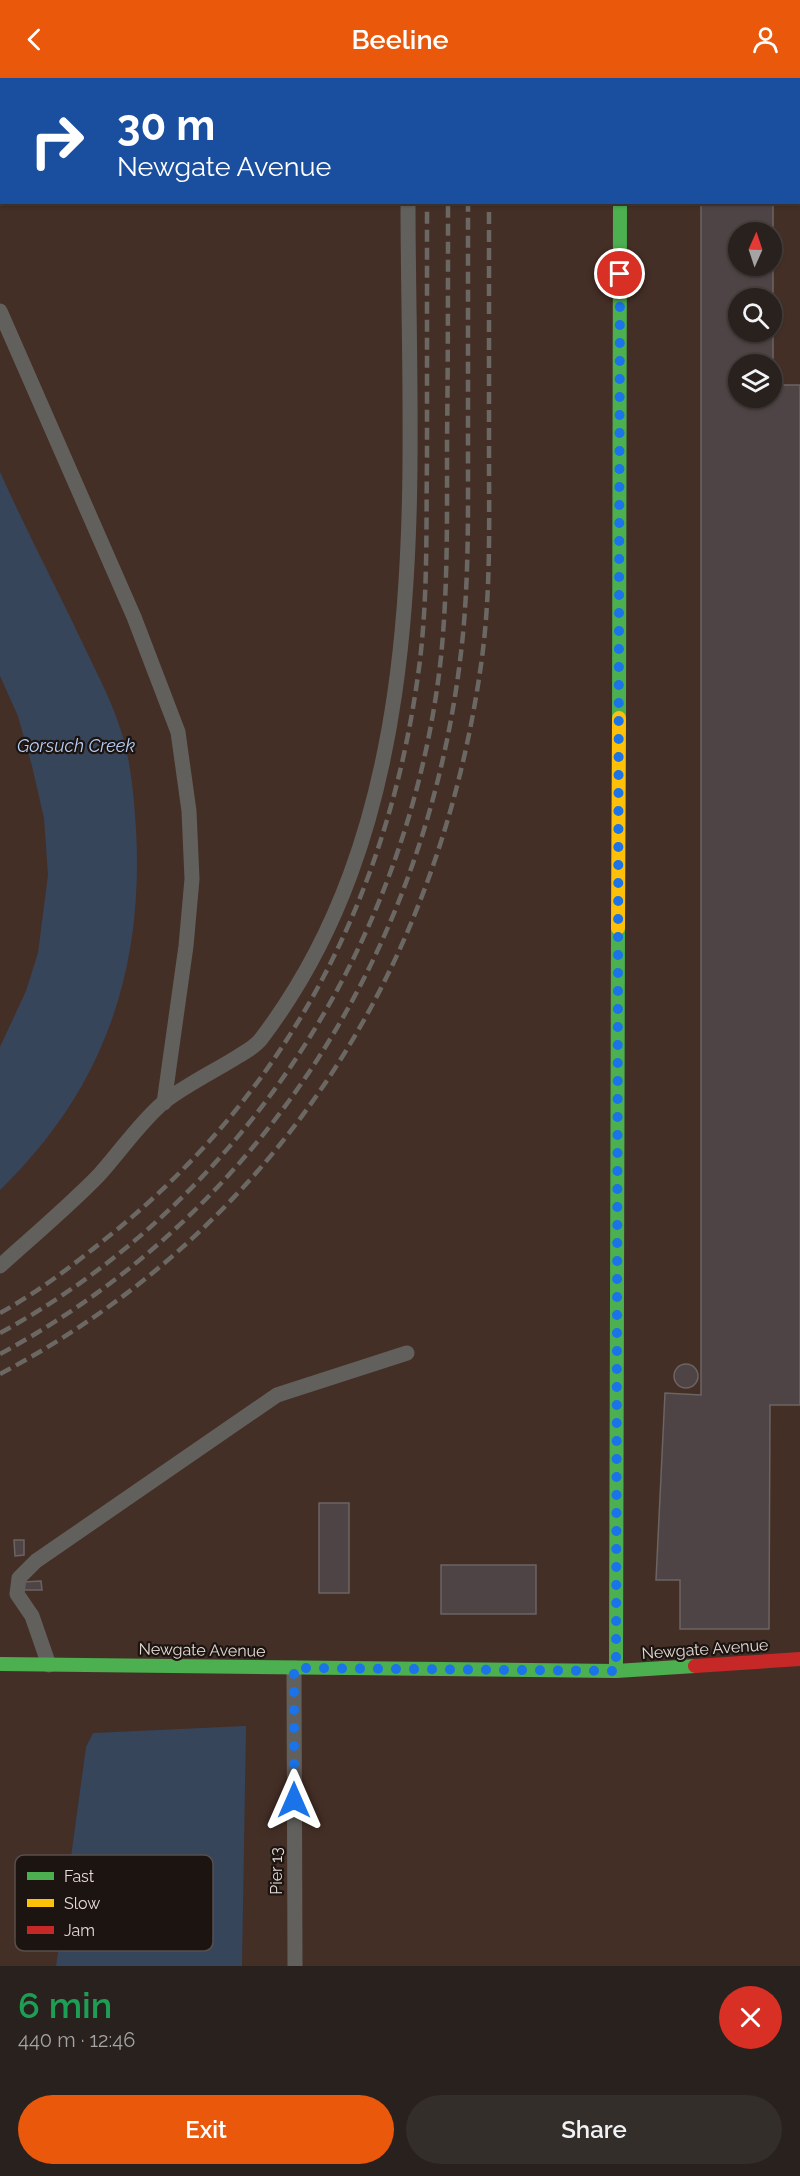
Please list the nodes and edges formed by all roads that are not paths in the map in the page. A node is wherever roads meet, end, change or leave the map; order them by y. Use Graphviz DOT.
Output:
graph roads {
  1 [pos="408,204"];
  2 [pos="620,204"];
  3 [pos="0,311"];
  4 [pos="164,1103"];
  5 [pos="0,1266"];
  6 [pos="406,1353"];
  7 [pos="800,1659"];
  8 [pos="0,1664"];
  9 [pos="49,1665"];
  10 [pos="294,1668"];
  11 [pos="616,1671"];
  12 [pos="294,1966"];
  1 -- 4 [label="lane"];
  2 -- 11 [label="street"];
  3 -- 4 [label="lane"];
  4 -- 5 [label="lane"];
  6 -- 9 [label="lane"];
  7 -- 11 [label="street, Newgate Avenue"];
  8 -- 9 [label="street, Newgate Avenue"];
  9 -- 10 [label="street, Newgate Avenue"];
  10 -- 11 [label="street, Newgate Avenue"];
  10 -- 12 [label="lane, Pier 13"];
}
